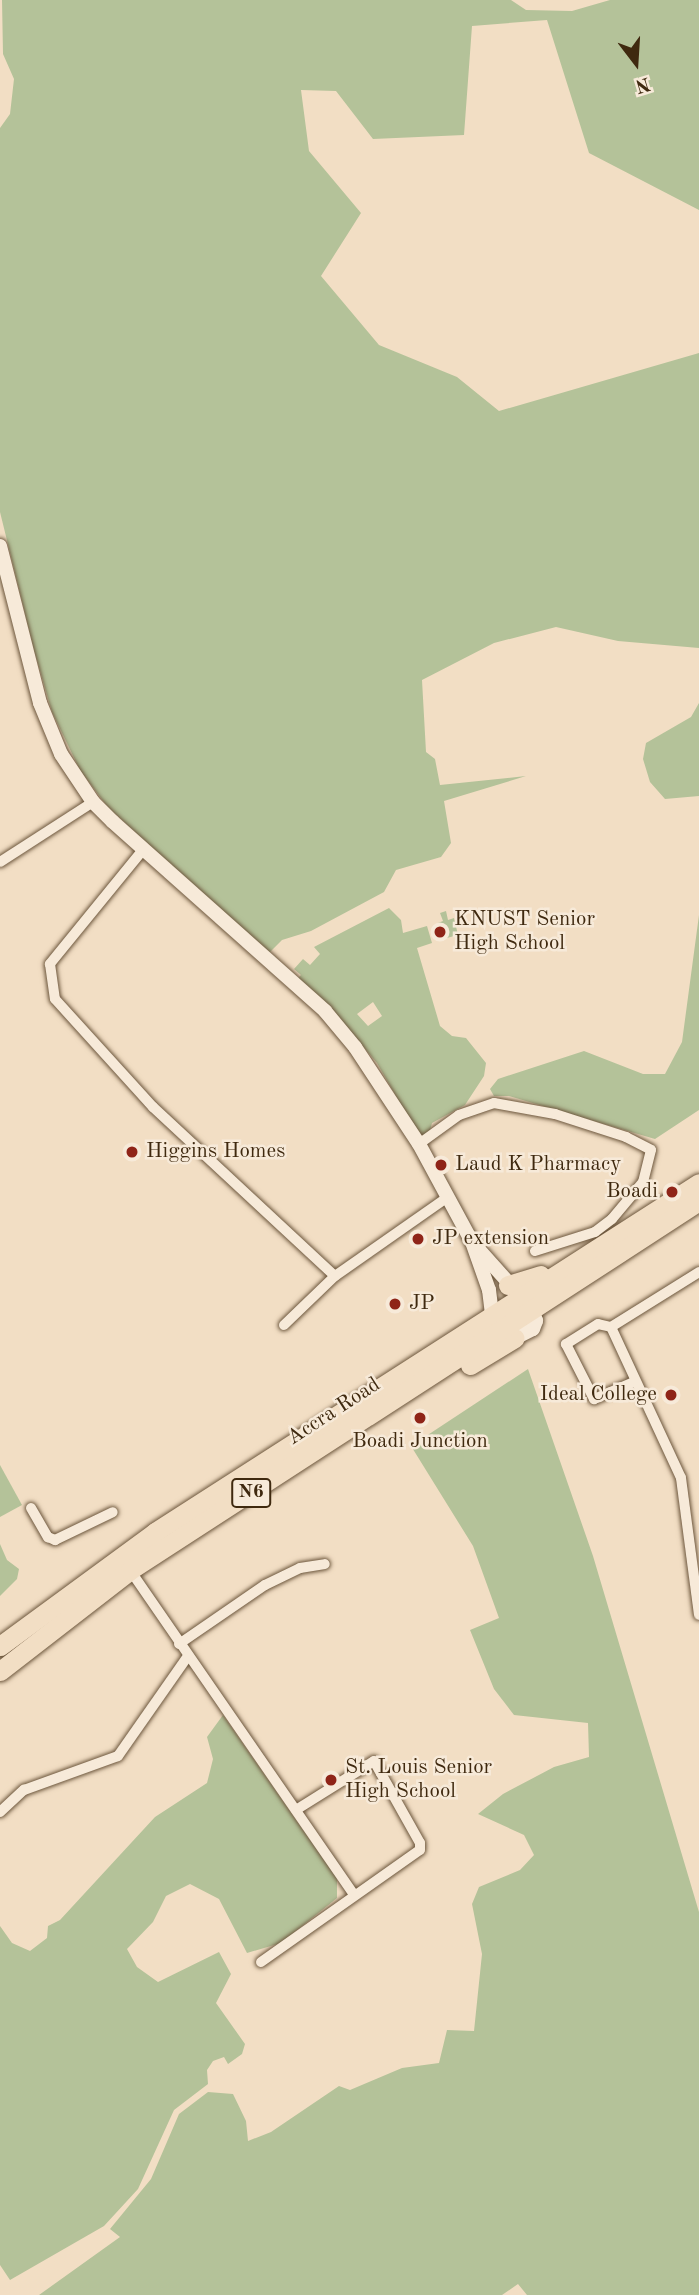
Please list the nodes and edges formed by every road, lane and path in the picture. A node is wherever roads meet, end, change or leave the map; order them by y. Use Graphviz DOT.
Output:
graph roads {
  1 [pos="0,546"];
  2 [pos="93,802"];
  3 [pos="142,850"];
  4 [pos="0,862"];
  5 [pos="419,1144"];
  6 [pos="699,1183"];
  7 [pos="448,1197"];
  8 [pos="699,1201"];
  9 [pos="472,1242"];
  10 [pos="535,1251"];
  11 [pos="699,1272"];
  12 [pos="335,1276"];
  13 [pos="522,1297"];
  14 [pos="284,1325"];
  15 [pos="611,1326"];
  16 [pos="501,1329"];
  17 [pos="634,1382"];
  18 [pos="31,1508"];
  19 [pos="113,1512"];
  20 [pos="325,1563"];
  21 [pos="130,1570"];
  22 [pos="699,1615"];
  23 [pos="179,1644"];
  24 [pos="0,1646"];
  25 [pos="188,1656"];
  26 [pos="0,1671"];
  27 [pos="296,1810"];
  28 [pos="0,1812"];
  29 [pos="353,1893"];
  30 [pos="261,1962"];
  1 -- 2 [label="street"];
  2 -- 3 [label="street"];
  2 -- 4 [label="street"];
  3 -- 5 [label="street"];
  3 -- 12 [label="street"];
  5 -- 7 [label="street"];
  5 -- 10 [label="street"];
  6 -- 13 [label="highway, Accra Road / N6"];
  7 -- 9 [label="street"];
  7 -- 12 [label="street"];
  8 -- 13 [label="highway, Accra Road / N6"];
  9 -- 13 [label="street"];
  9 -- 16 [label="street"];
  11 -- 15 [label="street"];
  12 -- 14 [label="street"];
  13 -- 16 [label="highway, Accra Road / N6"];
  15 -- 17 [label="street"];
  15 -- 17 [label="street"];
  16 -- 21 [label="highway, Accra Road / N6"];
  16 -- 24 [label="highway, Accra Road / N6"];
  17 -- 22 [label="street"];
  18 -- 19 [label="street"];
  20 -- 23 [label="street"];
  21 -- 23 [label="street"];
  21 -- 26 [label="highway, Accra Road / N6"];
  23 -- 25 [label="street"];
  25 -- 27 [label="street"];
  25 -- 28 [label="street"];
  27 -- 29 [label="street"];
  27 -- 29 [label="street"];
  29 -- 30 [label="street"];
}
